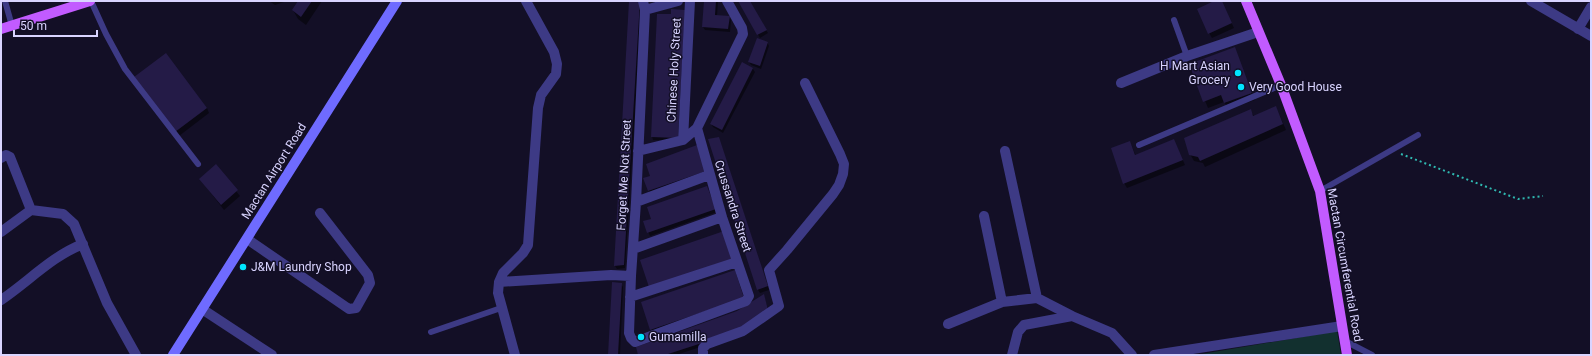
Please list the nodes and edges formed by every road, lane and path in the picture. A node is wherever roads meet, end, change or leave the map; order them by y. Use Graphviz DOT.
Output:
graph roads {
  1 [pos="5,1"];
  2 [pos="91,1"];
  3 [pos="397,1"];
  4 [pos="526,1"];
  5 [pos="678,1"];
  6 [pos="690,1"];
  7 [pos="727,1"];
  8 [pos="1246,1"];
  9 [pos="1530,1"];
  10 [pos="644,5"];
  11 [pos="1591,7"];
  12 [pos="1174,20"];
  13 [pos="12,26"];
  14 [pos="1,29"];
  15 [pos="1578,29"];
  16 [pos="1258,32"];
  17 [pos="1591,36"];
  18 [pos="1187,56"];
  19 [pos="805,83"];
  20 [pos="1121,83"];
  21 [pos="1281,85"];
  22 [pos="697,128"];
  23 [pos="1418,135"];
  24 [pos="683,140"];
  25 [pos="1139,144"];
  26 [pos="638,151"];
  27 [pos="1005,151"];
  28 [pos="1392,151"];
  29 [pos="1,158"];
  30 [pos="198,164"];
  31 [pos="709,175"];
  32 [pos="1320,191"];
  33 [pos="1544,196"];
  34 [pos="636,202"];
  35 [pos="31,210"];
  36 [pos="320,213"];
  37 [pos="984,216"];
  38 [pos="722,217"];
  39 [pos="1,232"];
  40 [pos="247,239"];
  41 [pos="83,244"];
  42 [pos="633,249"];
  43 [pos="737,262"];
  44 [pos="631,276"];
  45 [pos="499,282"];
  46 [pos="630,297"];
  47 [pos="1037,298"];
  48 [pos="1,300"];
  49 [pos="1002,302"];
  50 [pos="502,308"];
  51 [pos="202,309"];
  52 [pos="1072,316"];
  53 [pos="948,324"];
  54 [pos="1342,326"];
  55 [pos="432,332"];
  56 [pos="641,340"];
  57 [pos="1345,341"];
  58 [pos="136,355"];
  59 [pos="173,355"];
  60 [pos="272,355"];
  61 [pos="515,355"];
  62 [pos="703,355"];
  63 [pos="1012,355"];
  64 [pos="1132,355"];
  65 [pos="1154,355"];
  66 [pos="1347,355"];
  67 [pos="1372,355"];
  1 -- 13 [label="lane"];
  2 -- 13 [label="main road"];
  2 -- 30 [label="lane"];
  3 -- 40 [label="main road, Mactan Airport Road"];
  4 -- 45 [label="street"];
  5 -- 10 [label="street"];
  6 -- 24 [label="street, Chinese Holy Street"];
  7 -- 22 [label="street"];
  8 -- 16 [label="main road, Mactan Circumferential Road"];
  9 -- 15 [label="street"];
  10 -- 26 [label="street, Forget Me Not Street"];
  11 -- 15 [label="street"];
  12 -- 18 [label="lane"];
  13 -- 14 [label="main road"];
  15 -- 17 [label="street"];
  16 -- 18 [label="street"];
  16 -- 21 [label="main road, Mactan Circumferential Road"];
  18 -- 20 [label="street"];
  19 -- 62 [label="street"];
  21 -- 25 [label="lane"];
  21 -- 32 [label="main road, Mactan Circumferential Road"];
  22 -- 24 [label="street"];
  22 -- 31 [label="street, Crussandra Street"];
  23 -- 28 [label="lane"];
  24 -- 26 [label="street"];
  26 -- 34 [label="street, Forget Me Not Street"];
  27 -- 47 [label="street"];
  28 -- 32 [label="lane"];
  28 -- 33 [label="path"];
  29 -- 35 [label="street"];
  31 -- 34 [label="street"];
  31 -- 38 [label="street, Crussandra Street"];
  32 -- 54 [label="main road, Mactan Circumferential Road"];
  34 -- 42 [label="street, Forget Me Not Street"];
  35 -- 39 [label="street"];
  35 -- 41 [label="street"];
  36 -- 40 [label="street"];
  37 -- 49 [label="street"];
  38 -- 42 [label="street"];
  38 -- 43 [label="street, Crussandra Street"];
  40 -- 51 [label="main road, Mactan Airport Road"];
  41 -- 48 [label="street"];
  41 -- 58 [label="street"];
  42 -- 44 [label="street, Forget Me Not Street"];
  43 -- 46 [label="street"];
  43 -- 56 [label="street, Crussandra Street"];
  44 -- 45 [label="street"];
  44 -- 46 [label="street, Forget Me Not Street"];
  45 -- 50 [label="street"];
  46 -- 56 [label="street, Forget Me Not Street"];
  47 -- 49 [label="street"];
  47 -- 52 [label="street"];
  49 -- 53 [label="street"];
  50 -- 55 [label="lane"];
  50 -- 61 [label="street"];
  51 -- 59 [label="main road, Mactan Airport Road"];
  51 -- 60 [label="street"];
  52 -- 63 [label="street"];
  52 -- 64 [label="street"];
  54 -- 57 [label="main road, Mactan Circumferential Road"];
  54 -- 65 [label="street"];
  57 -- 66 [label="main road, Mactan Circumferential Road"];
  57 -- 67 [label="lane"];
}
